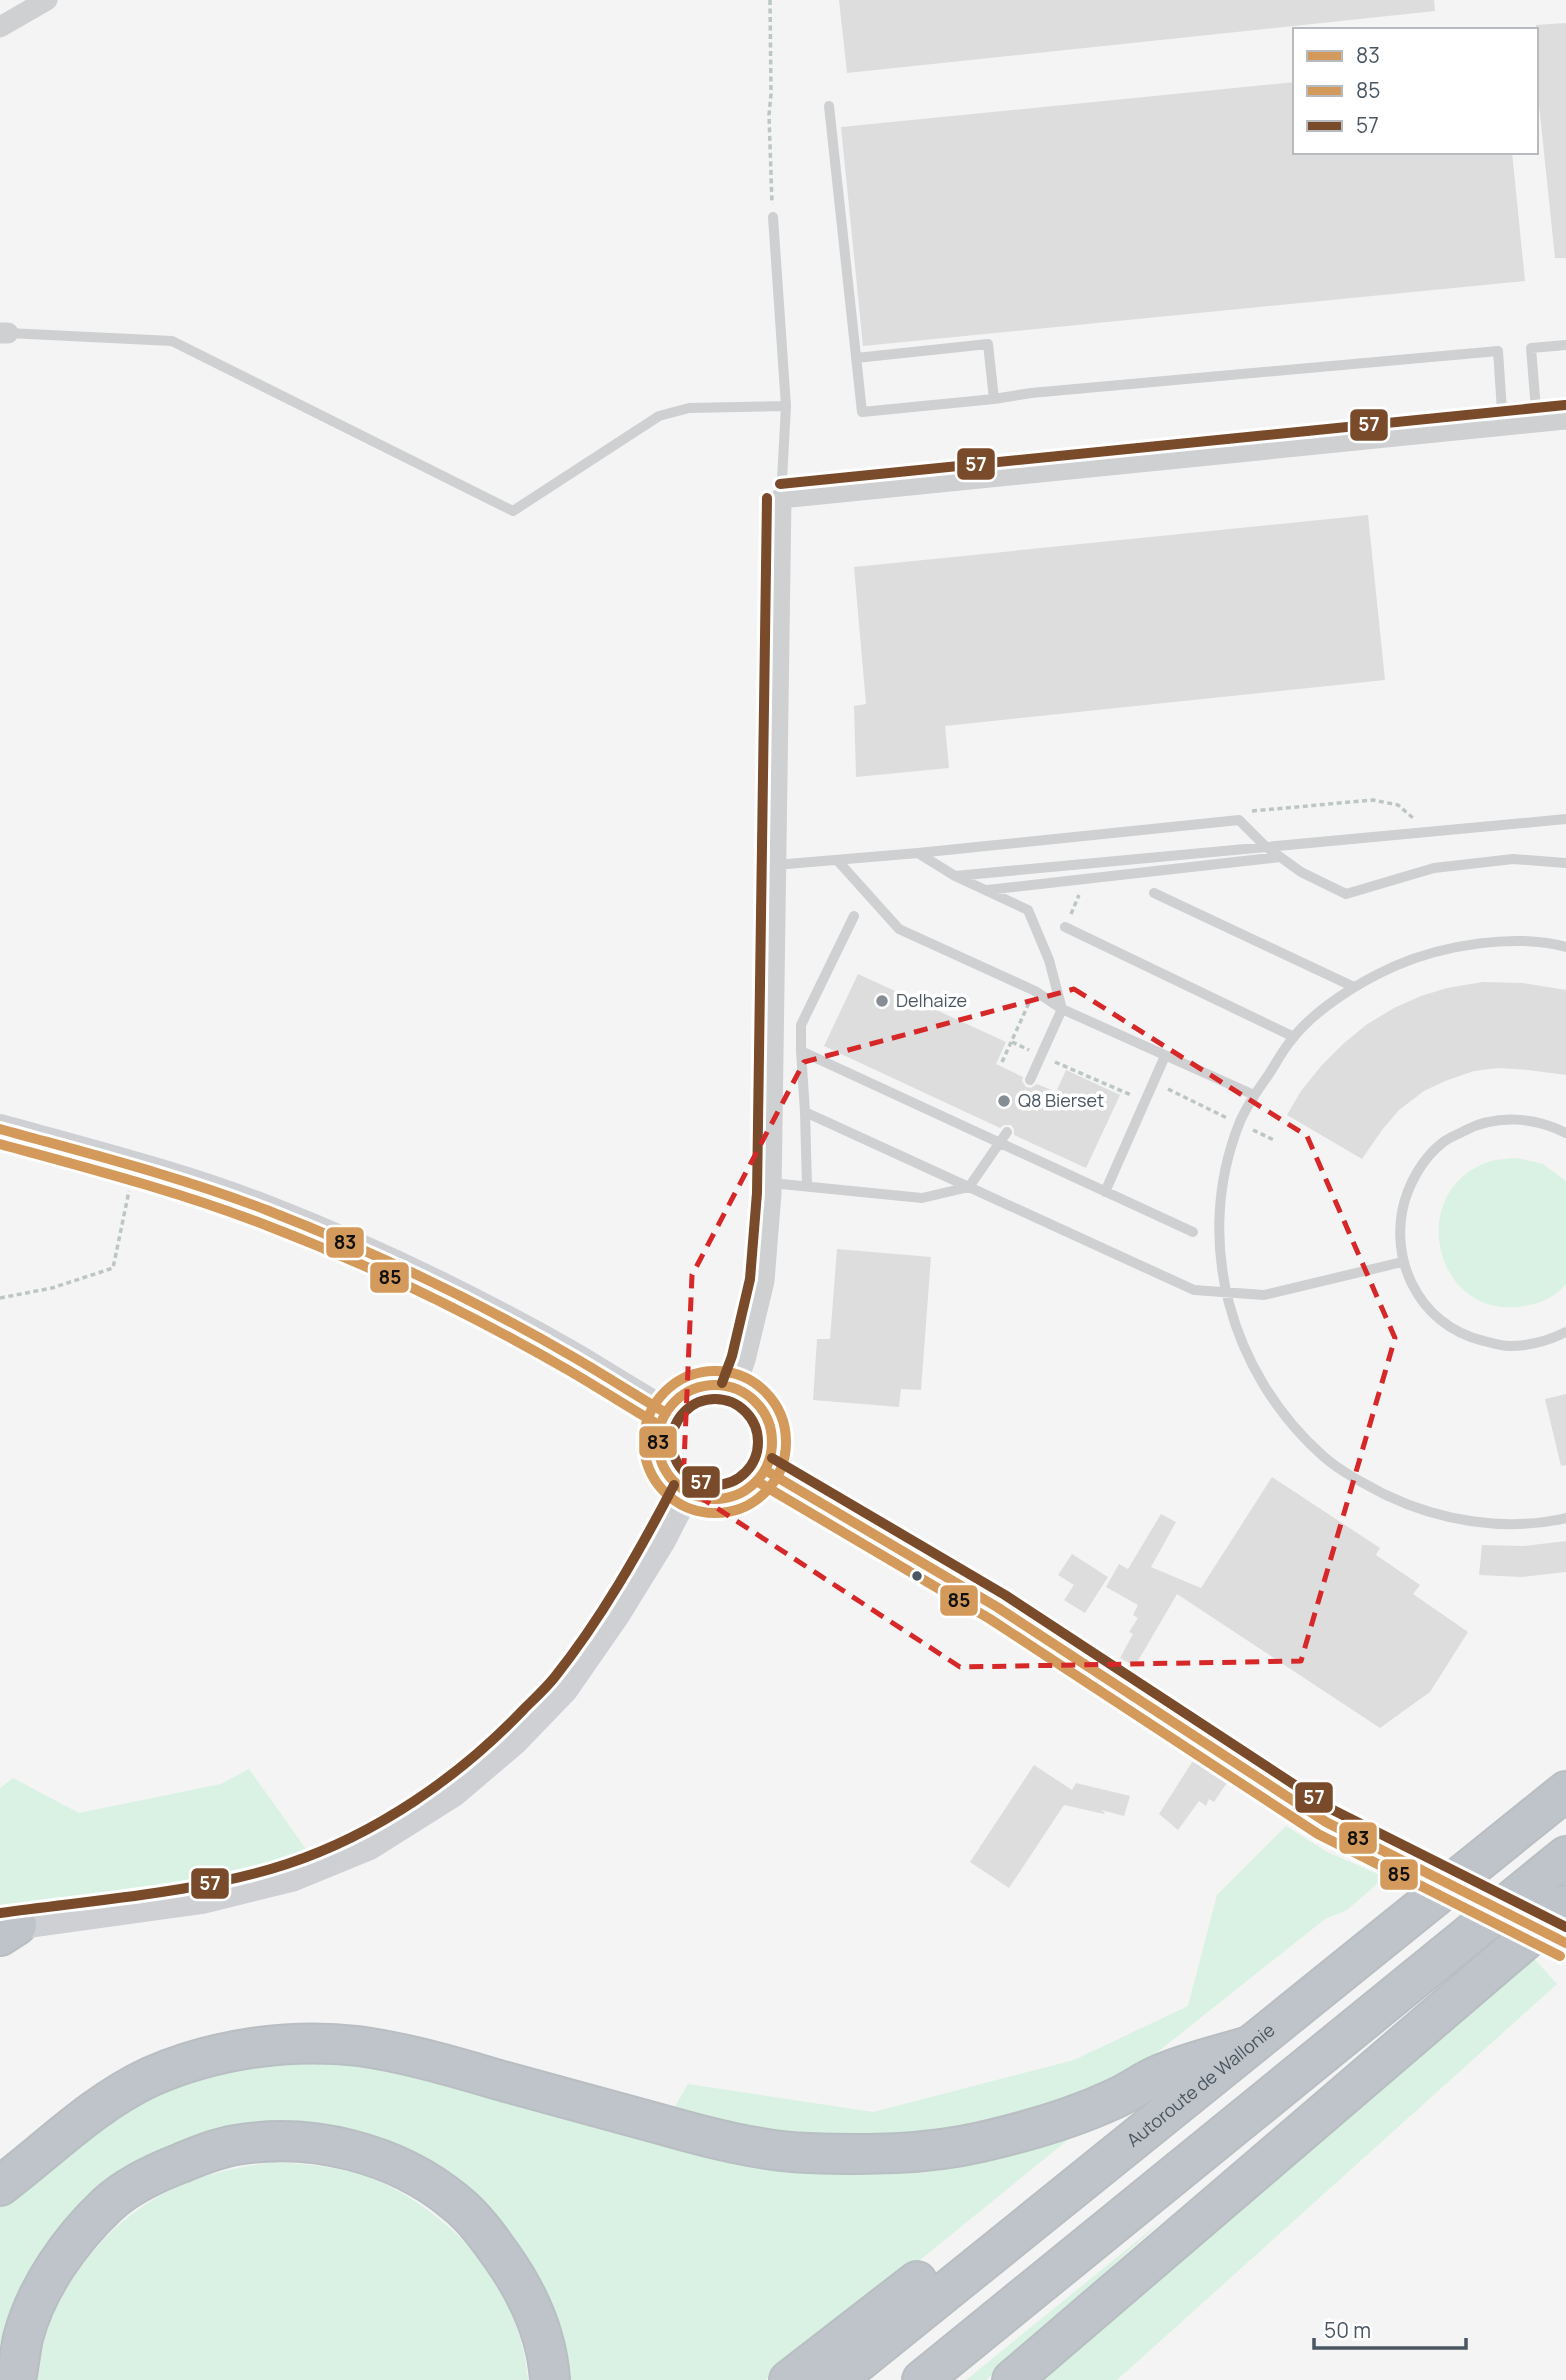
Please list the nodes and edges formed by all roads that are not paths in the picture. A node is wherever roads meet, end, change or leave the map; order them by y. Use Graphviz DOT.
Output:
graph roads {
  1 [pos="47,0"];
  2 [pos="0,27"];
  3 [pos="830,106"];
  4 [pos="773,217"];
  5 [pos="4,333"];
  6 [pos="1566,345"];
  7 [pos="856,358"];
  8 [pos="995,399"];
  9 [pos="786,406"];
  10 [pos="1566,419"];
  11 [pos="1537,422"];
  12 [pos="1503,426"];
  13 [pos="781,498"];
  14 [pos="1566,818"];
  15 [pos="1265,846"];
  16 [pos="918,853"];
  17 [pos="1280,857"];
  18 [pos="837,860"];
  19 [pos="1566,863"];
  20 [pos="775,865"];
  21 [pos="955,876"];
  22 [pos="984,890"];
  23 [pos="1154,893"];
  24 [pos="853,916"];
  25 [pos="1065,927"];
  26 [pos="1566,947"];
  27 [pos="1354,986"];
  28 [pos="1062,1009"];
  29 [pos="1294,1037"];
  30 [pos="801,1051"];
  31 [pos="1165,1056"];
  32 [pos="1030,1080"];
  33 [pos="1254,1095"];
  34 [pos="805,1112"];
  35 [pos="0,1129"];
  36 [pos="1007,1132"];
  37 [pos="1566,1133"];
  38 [pos="1001,1143"];
  39 [pos="771,1183"];
  40 [pos="807,1186"];
  41 [pos="969,1187"];
  42 [pos="1105,1192"];
  43 [pos="1193,1232"];
  44 [pos="1402,1262"];
  45 [pos="1225,1292"];
  46 [pos="1566,1332"];
  47 [pos="735,1388"];
  48 [pos="666,1413"];
  49 [pos="765,1470"];
  50 [pos="686,1491"];
  51 [pos="1566,1518"];
  52 [pos="1566,1791"];
  53 [pos="1566,1856"];
  54 [pos="1404,1863"];
  55 [pos="6,1929"];
  56 [pos="1564,1929"];
  57 [pos="1249,2046"];
  58 [pos="1132,2140"];
  59 [pos="40,2156"];
  60 [pos="0,2171"];
  61 [pos="0,2186"];
  62 [pos="16,2380"];
  63 [pos="550,2380"];
  64 [pos="789,2380"];
  65 [pos="836,2380"];
  66 [pos="922,2380"];
  67 [pos="1012,2380"];
  1 -- 2 [label="street"];
  3 -- 7 [label="lane"];
  4 -- 9 [label="lane"];
  5 -- 9 [label="lane"];
  6 -- 11 [label="lane"];
  7 -- 8 [label="lane"];
  7 -- 8 [label="lane"];
  8 -- 12 [label="lane"];
  9 -- 13 [label="lane"];
  10 -- 11 [label="street"];
  11 -- 12 [label="street"];
  12 -- 13 [label="street"];
  13 -- 20 [label="street"];
  14 -- 15 [label="lane"];
  15 -- 16 [label="lane"];
  15 -- 17 [label="lane"];
  15 -- 21 [label="lane"];
  16 -- 18 [label="lane"];
  16 -- 21 [label="lane"];
  17 -- 19 [label="lane"];
  17 -- 22 [label="lane"];
  18 -- 20 [label="lane"];
  18 -- 28 [label="lane"];
  20 -- 39 [label="street"];
  21 -- 22 [label="lane"];
  22 -- 28 [label="lane"];
  23 -- 27 [label="lane"];
  24 -- 30 [label="lane"];
  25 -- 29 [label="lane"];
  26 -- 27 [label="lane"];
  27 -- 29 [label="lane"];
  28 -- 31 [label="lane"];
  28 -- 32 [label="lane"];
  29 -- 33 [label="lane"];
  30 -- 34 [label="lane"];
  30 -- 38 [label="lane"];
  31 -- 33 [label="lane"];
  31 -- 42 [label="lane"];
  33 -- 45 [label="lane"];
  34 -- 40 [label="lane"];
  34 -- 41 [label="lane"];
  35 -- 48 [label="main road"];
  36 -- 38 [label="lane"];
  37 -- 44 [label="lane"];
  38 -- 41 [label="lane"];
  38 -- 42 [label="lane"];
  39 -- 40 [label="lane"];
  39 -- 47 [label="street"];
  40 -- 41 [label="lane"];
  41 -- 45 [label="lane"];
  42 -- 43 [label="lane"];
  44 -- 45 [label="lane"];
  44 -- 46 [label="lane"];
  45 -- 51 [label="lane"];
  47 -- 48 [label="main road"];
  47 -- 49 [label="main road"];
  48 -- 50 [label="main road"];
  49 -- 50 [label="main road"];
  49 -- 54 [label="main road"];
  50 -- 55 [label="main road"];
  52 -- 57 [label="highway, Autoroute de Wallonie"];
  53 -- 66 [label="highway"];
  56 -- 67 [label="highway"];
  57 -- 58 [label="highway, Autoroute de Wallonie"];
  57 -- 59 [label="highway"];
  58 -- 64 [label="highway"];
  58 -- 65 [label="highway, Autoroute de Wallonie"];
  59 -- 60 [label="highway"];
  59 -- 61 [label="highway"];
  62 -- 63 [label="highway"];
}
